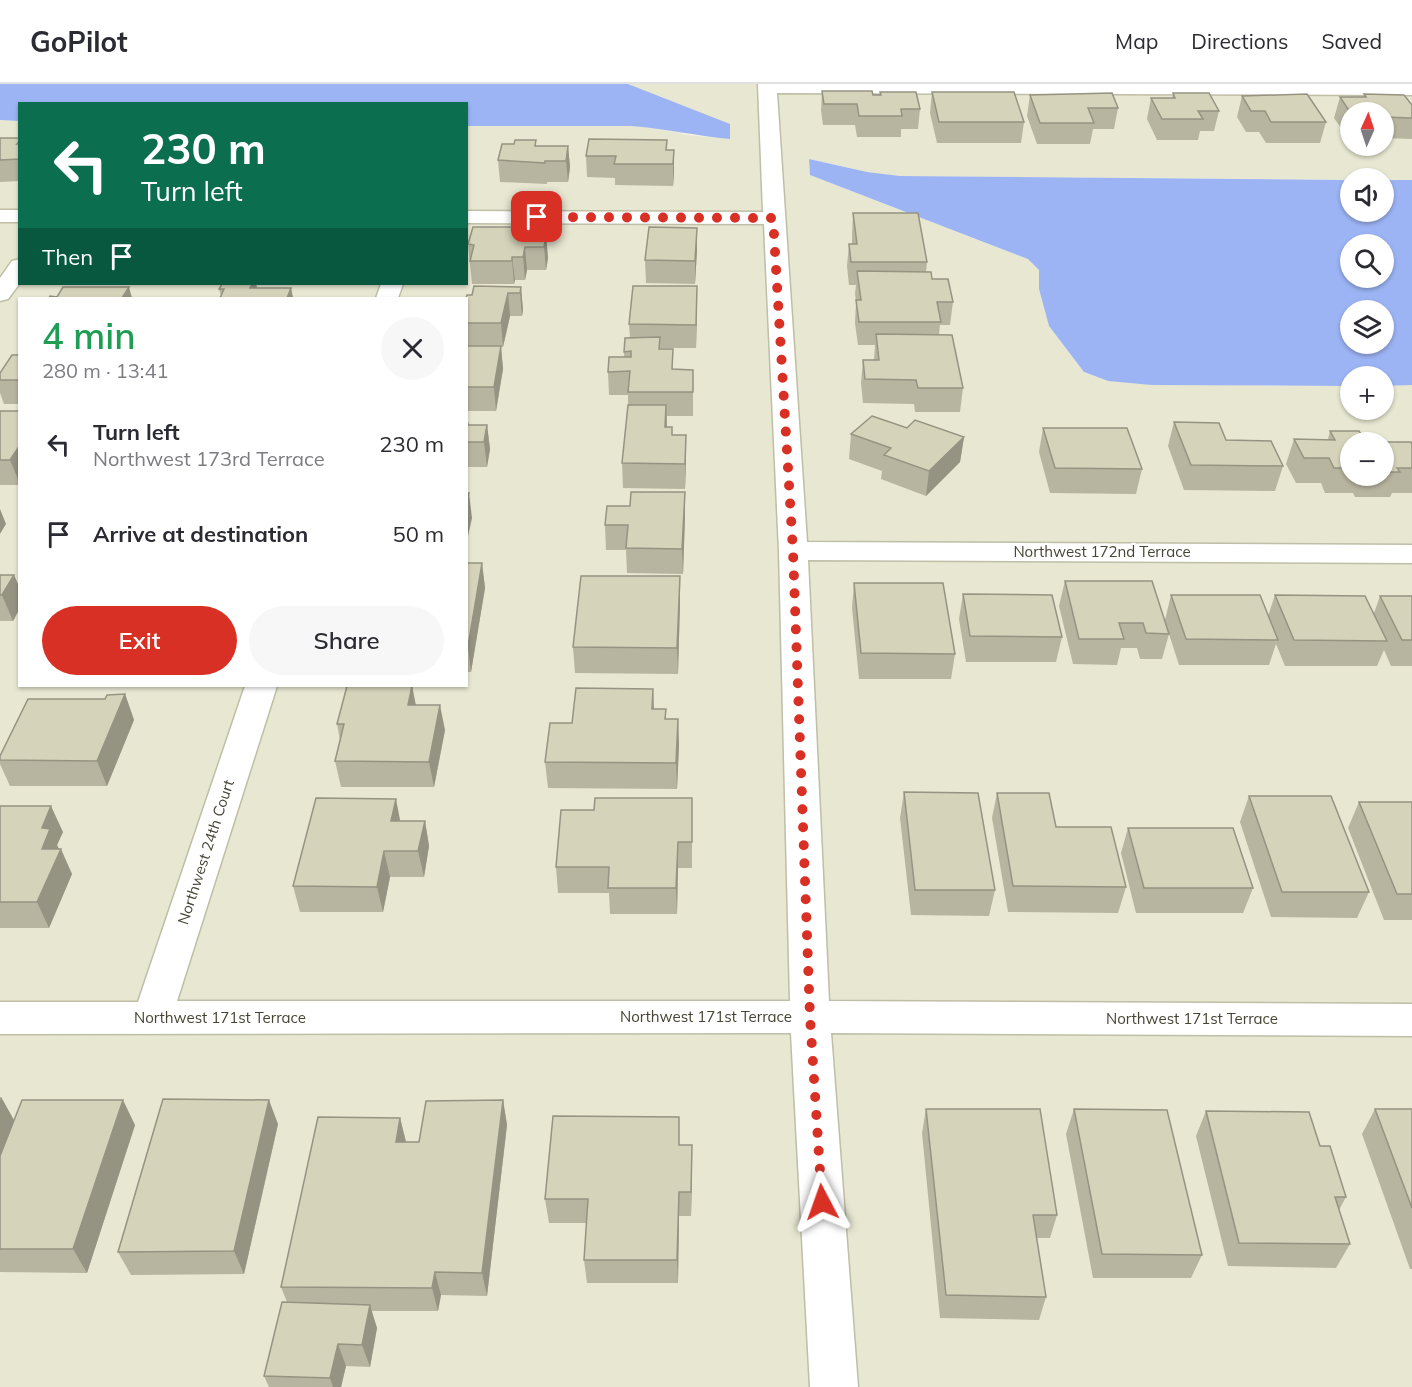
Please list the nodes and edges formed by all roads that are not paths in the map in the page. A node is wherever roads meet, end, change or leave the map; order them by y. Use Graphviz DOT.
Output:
graph roads {
  1 [pos="767,85"];
  2 [pos="1412,89"];
  3 [pos="0,216"];
  4 [pos="18,216"];
  5 [pos="468,217"];
  6 [pos="773,218"];
  7 [pos="18,269"];
  8 [pos="0,294"];
  9 [pos="793,551"];
  10 [pos="1412,554"];
  11 [pos="261,687"];
  12 [pos="810,1017"];
  13 [pos="0,1018"];
  14 [pos="152,1019"];
  15 [pos="1412,1020"];
  16 [pos="834,1387"];
  1 -- 2 [label="street"];
  1 -- 6 [label="street"];
  3 -- 4 [label="street"];
  5 -- 6 [label="street"];
  6 -- 9 [label="street"];
  7 -- 8 [label="street"];
  9 -- 10 [label="street, Northwest 172nd Terrace"];
  9 -- 12 [label="street"];
  11 -- 14 [label="street, Northwest 24th Court"];
  12 -- 14 [label="street, Northwest 171st Terrace"];
  12 -- 15 [label="street, Northwest 171st Terrace"];
  12 -- 16 [label="street"];
  13 -- 14 [label="street, Northwest 171st Terrace"];
}
